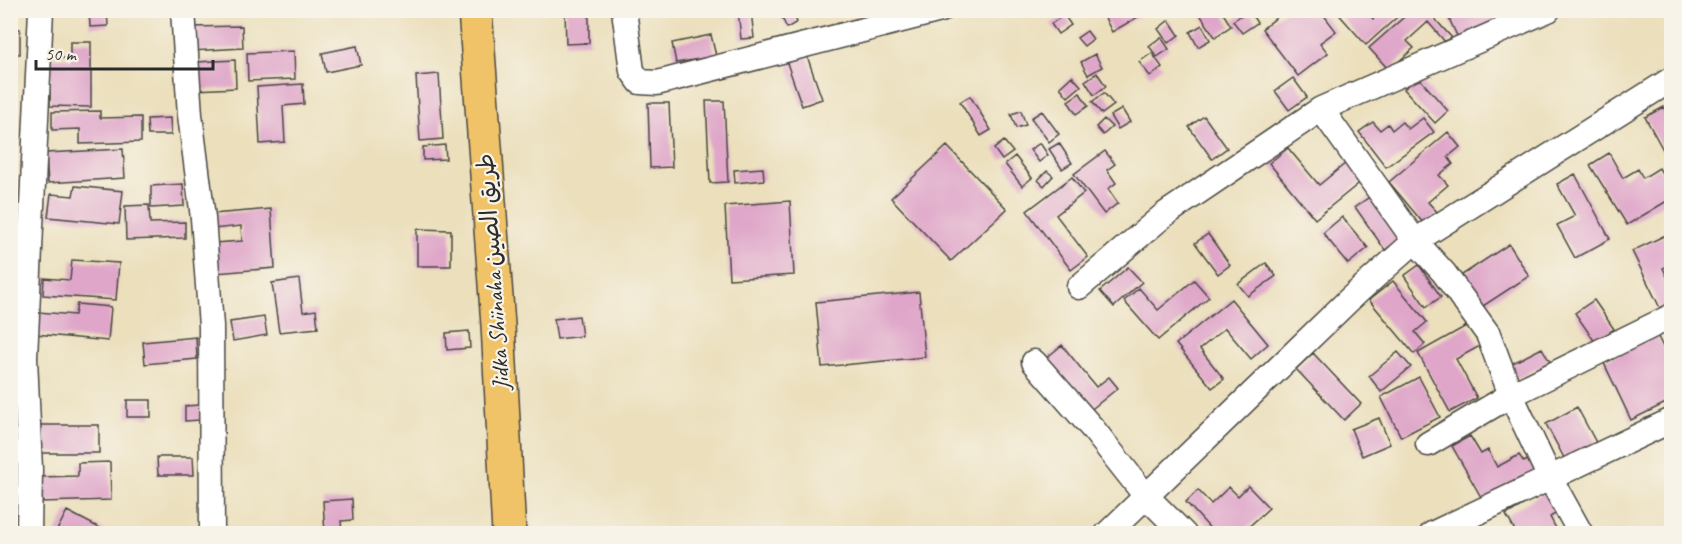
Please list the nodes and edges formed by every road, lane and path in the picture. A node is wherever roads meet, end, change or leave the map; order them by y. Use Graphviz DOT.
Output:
graph roads {
  1 [pos="41,10"];
  2 [pos="183,10"];
  3 [pos="475,10"];
  4 [pos="624,10"];
  5 [pos="941,10"];
  6 [pos="1548,10"];
  7 [pos="1671,79"];
  8 [pos="1321,109"];
  9 [pos="1415,241"];
  10 [pos="1079,287"];
  11 [pos="1671,316"];
  12 [pos="1034,362"];
  13 [pos="1511,395"];
  14 [pos="1671,420"];
  15 [pos="1428,444"];
  16 [pos="1550,478"];
  17 [pos="1145,495"];
  18 [pos="29,534"];
  19 [pos="212,534"];
  20 [pos="509,534"];
  21 [pos="1107,534"];
  22 [pos="1184,534"];
  23 [pos="1432,534"];
  24 [pos="1581,534"];
  1 -- 18 [label="street"];
  2 -- 19 [label="street"];
  3 -- 20 [label="main road, Jidka Shiinaha طريق الصين"];
  4 -- 5 [label="street"];
  6 -- 8 [label="street"];
  7 -- 9 [label="street"];
  8 -- 9 [label="street"];
  8 -- 10 [label="street"];
  9 -- 13 [label="street"];
  9 -- 17 [label="street"];
  11 -- 13 [label="street"];
  12 -- 17 [label="street"];
  13 -- 15 [label="street"];
  13 -- 16 [label="street"];
  14 -- 16 [label="street"];
  16 -- 23 [label="street"];
  16 -- 24 [label="street"];
  17 -- 21 [label="street"];
  17 -- 22 [label="street"];
}
